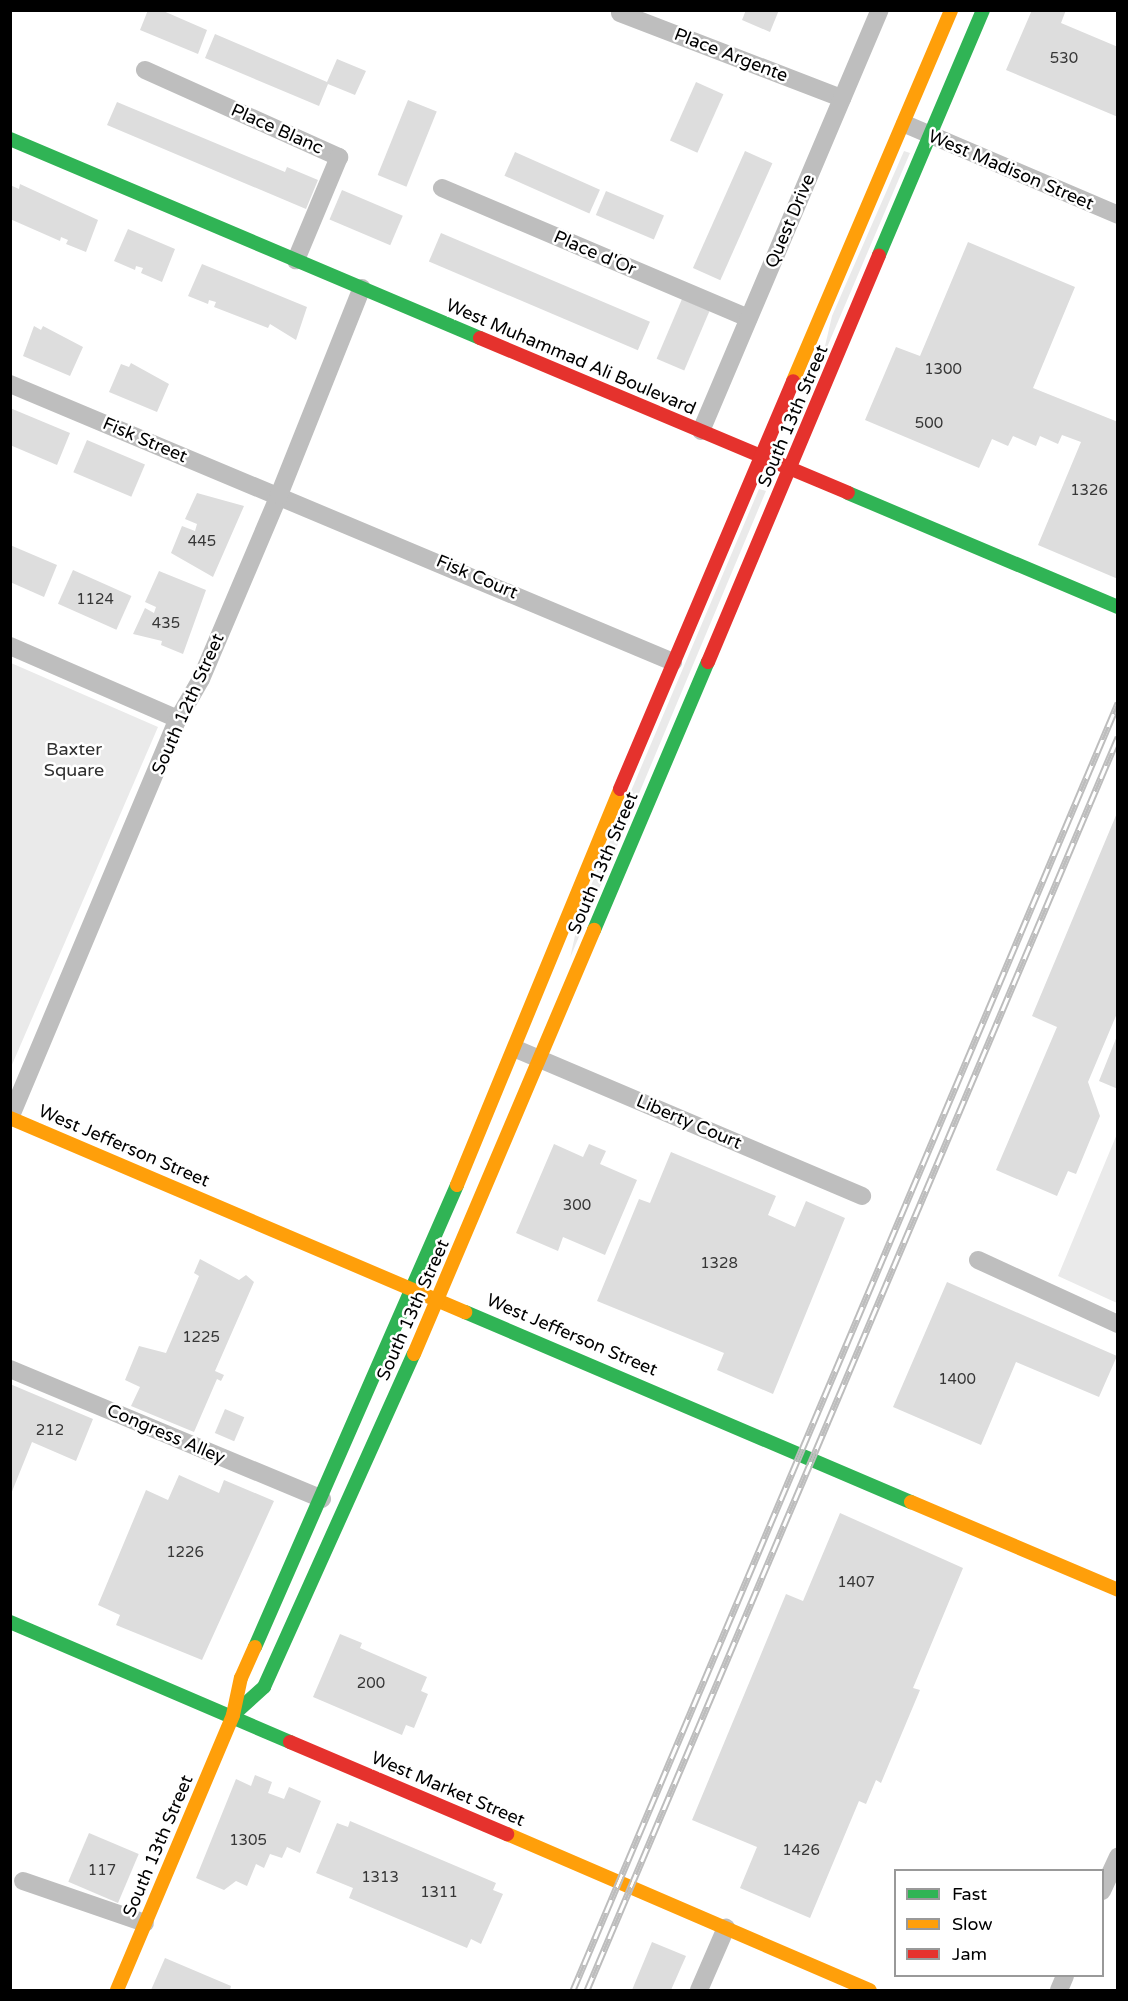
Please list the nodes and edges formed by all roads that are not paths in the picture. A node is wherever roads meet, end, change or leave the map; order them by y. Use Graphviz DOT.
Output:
graph roads {
  1 [pos="880,10"];
  2 [pos="951,10"];
  3 [pos="983,10"];
  4 [pos="620,13"];
  5 [pos="145,70"];
  6 [pos="842,98"];
  7 [pos="904,124"];
  8 [pos="930,135"];
  9 [pos="10,139"];
  10 [pos="442,188"];
  11 [pos="1118,215"];
  12 [pos="296,260"];
  13 [pos="362,288"];
  14 [pos="749,318"];
  15 [pos="10,384"];
  16 [pos="701,431"];
  17 [pos="761,456"];
  18 [pos="790,468"];
  19 [pos="279,495"];
  20 [pos="1118,607"];
  21 [pos="10,646"];
  22 [pos="673,662"];
  23 [pos="178,719"];
  24 [pos="516,1049"];
  25 [pos="539,1058"];
  26 [pos="10,1118"];
  27 [pos="862,1196"];
  28 [pos="978,1260"];
  29 [pos="415,1288"];
  30 [pos="439,1298"];
  31 [pos="1118,1324"];
  32 [pos="10,1369"];
  33 [pos="322,1499"];
  34 [pos="1118,1590"];
  35 [pos="10,1622"];
  36 [pos="233,1715"];
  37 [pos="1118,1857"];
  38 [pos="23,1881"];
  39 [pos="1104,1887"];
  40 [pos="144,1923"];
  41 [pos="726,1928"];
  42 [pos="117,1990"];
  43 [pos="699,1990"];
  44 [pos="870,1990"];
  1 -- 6 [label="street, Quest Drive"];
  2 -- 7 [label="street, South 13th Street"];
  3 -- 8 [label="street, South 13th Street"];
  4 -- 6 [label="street, Place Argente"];
  5 -- 12 [label="street, Place Blanc"];
  6 -- 14 [label="street, Quest Drive"];
  7 -- 8 [label="street, West Madison Street"];
  7 -- 17 [label="street, South 13th Street"];
  8 -- 11 [label="street, West Madison Street"];
  8 -- 18 [label="street, South 13th Street"];
  9 -- 12 [label="street, West Muhammad Ali Boulevard"];
  10 -- 14 [label="street, Place d'Or"];
  12 -- 13 [label="street, West Muhammad Ali Boulevard"];
  13 -- 16 [label="street, West Muhammad Ali Boulevard"];
  13 -- 19 [label="street, South 12th Street"];
  14 -- 16 [label="street, Quest Drive"];
  15 -- 19 [label="street, Fisk Street"];
  16 -- 17 [label="street, West Muhammad Ali Boulevard"];
  17 -- 18 [label="street, West Muhammad Ali Boulevard"];
  17 -- 22 [label="street, South 13th Street"];
  18 -- 20 [label="street, West Muhammad Ali Boulevard"];
  18 -- 25 [label="street, South 13th Street"];
  19 -- 22 [label="street, Fisk Court"];
  19 -- 23 [label="street, South 12th Street"];
  21 -- 23 [label="street"];
  22 -- 24 [label="street, South 13th Street"];
  23 -- 26 [label="street, South 12th Street"];
  24 -- 25 [label="street, Liberty Court"];
  24 -- 29 [label="street, South 13th Street"];
  25 -- 27 [label="street, Liberty Court"];
  25 -- 30 [label="street, South 13th Street"];
  26 -- 29 [label="street, West Jefferson Street"];
  28 -- 31 [label="street"];
  29 -- 30 [label="street, West Jefferson Street"];
  29 -- 33 [label="street, South 13th Street"];
  30 -- 34 [label="street, West Jefferson Street"];
  30 -- 36 [label="street, South 13th Street"];
  32 -- 33 [label="street, Congress Alley"];
  33 -- 36 [label="street, South 13th Street"];
  35 -- 36 [label="street, West Market Street"];
  36 -- 40 [label="street, South 13th Street"];
  36 -- 41 [label="street, West Market Street"];
  37 -- 39 [label="street"];
  38 -- 40 [label="street"];
  40 -- 42 [label="street, South 13th Street"];
  41 -- 43 [label="street"];
  41 -- 44 [label="street, West Market Street"];
}
